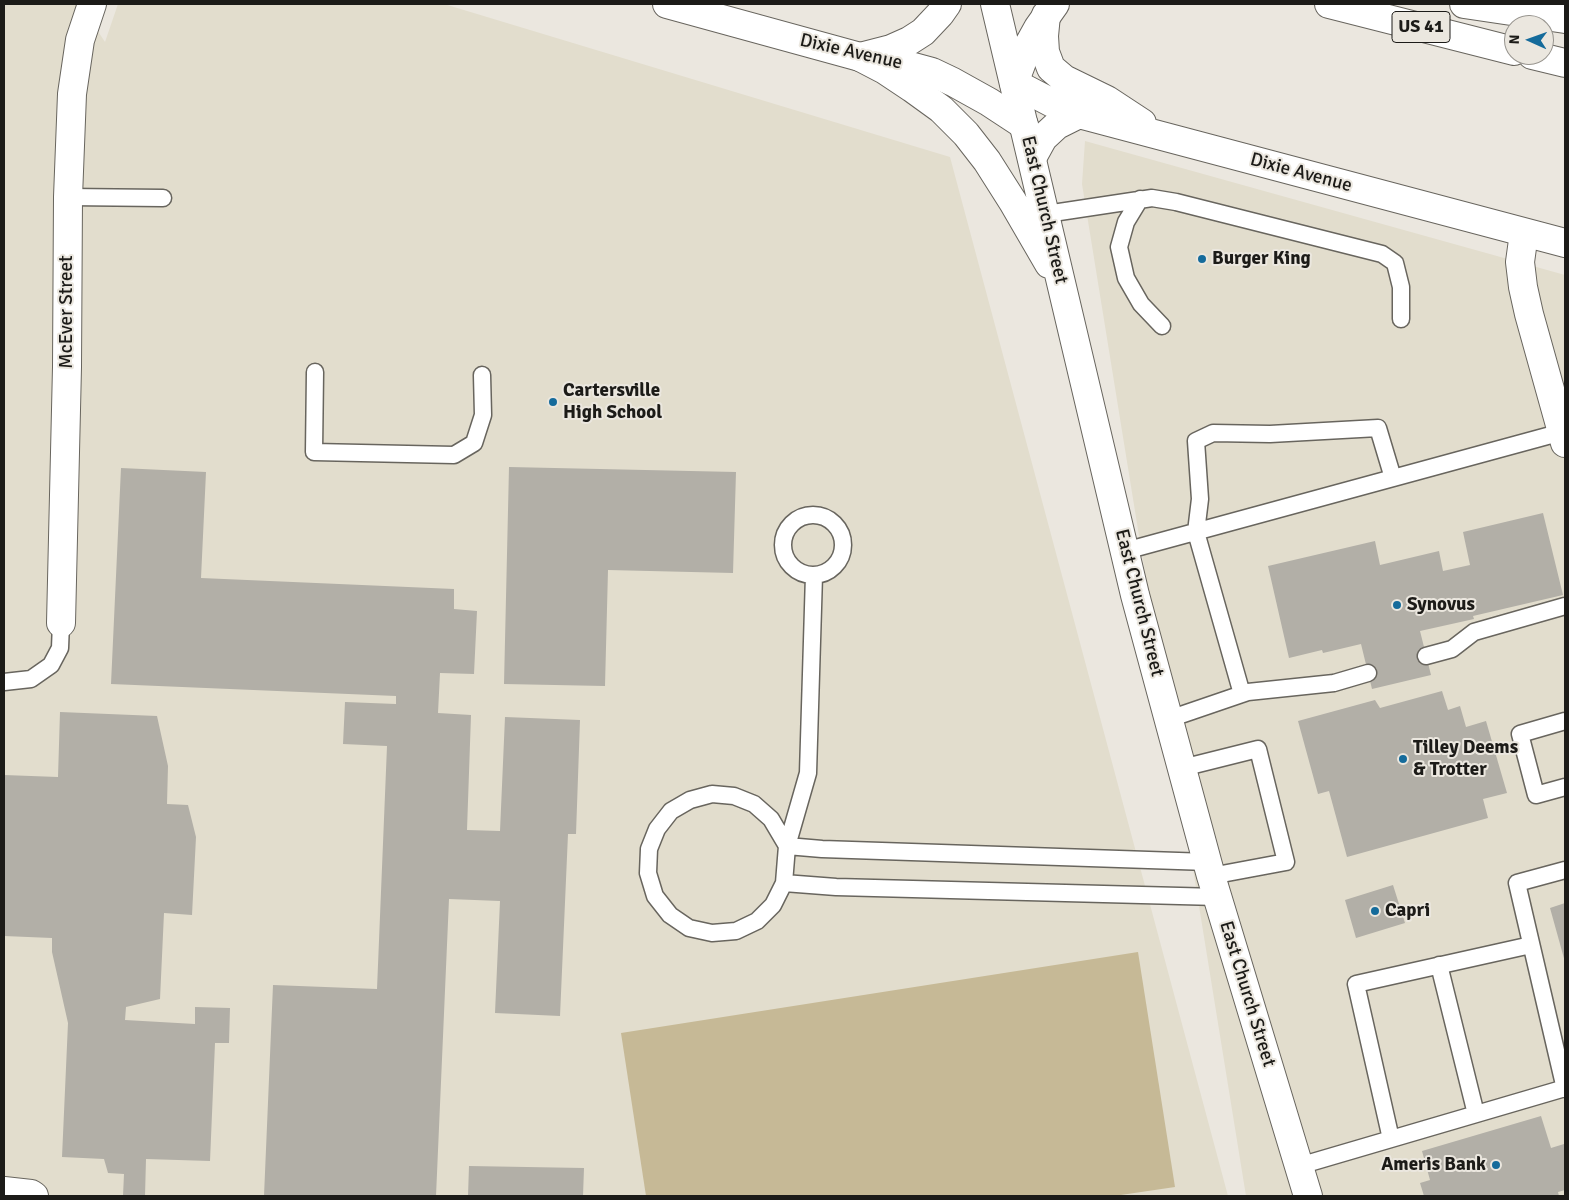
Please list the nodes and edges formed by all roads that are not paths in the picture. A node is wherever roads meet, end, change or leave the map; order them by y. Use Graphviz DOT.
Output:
graph roads {
  1 [pos="92,4"];
  2 [pos="667,4"];
  3 [pos="947,4"];
  4 [pos="995,4"];
  5 [pos="1381,4"];
  6 [pos="1464,4"];
  7 [pos="1335,5"];
  8 [pos="1050,9"];
  9 [pos="1565,19"];
  10 [pos="1504,47"];
  11 [pos="860,57"];
  12 [pos="1014,83"];
  13 [pos="1078,114"];
  14 [pos="1024,125"];
  15 [pos="1157,135"];
  16 [pos="1032,158"];
  17 [pos="68,196"];
  18 [pos="163,198"];
  19 [pos="1140,199"];
  20 [pos="1046,214"];
  21 [pos="1524,233"];
  22 [pos="1565,243"];
  23 [pos="1063,287"];
  24 [pos="1400,318"];
  25 [pos="1162,326"];
  26 [pos="315,372"];
  27 [pos="482,375"];
  28 [pos="1564,437"];
  29 [pos="1393,478"];
  30 [pos="1196,532"];
  31 [pos="1125,551"];
  32 [pos="814,575"];
  33 [pos="1565,606"];
  34 [pos="61,623"];
  35 [pos="1426,656"];
  36 [pos="1368,673"];
  37 [pos="4,682"];
  38 [pos="1242,694"];
  39 [pos="1169,719"];
  40 [pos="1565,721"];
  41 [pos="1182,768"];
  42 [pos="1565,787"];
  43 [pos="787,846"];
  44 [pos="1565,870"];
  45 [pos="1212,879"];
  46 [pos="784,884"];
  47 [pos="1532,944"];
  48 [pos="1439,965"];
  49 [pos="1565,1088"];
  50 [pos="1476,1114"];
  51 [pos="1391,1139"];
  52 [pos="1299,1166"];
  53 [pos="4,1191"];
  54 [pos="34,1196"];
  55 [pos="1308,1196"];
  1 -- 17 [label="main road, McEver Street"];
  2 -- 11 [label="main road, Dixie Avenue"];
  3 -- 11 [label="main road"];
  4 -- 12 [label="main road, East Church Street"];
  5 -- 7 [label="main road"];
  6 -- 9 [label="main road"];
  7 -- 10 [label="main road, US 41"];
  8 -- 12 [label="main road"];
  8 -- 15 [label="main road"];
  11 -- 14 [label="main road, Dixie Avenue"];
  11 -- 23 [label="main road"];
  12 -- 13 [label="main road, Dixie Avenue"];
  12 -- 14 [label="main road, East Church Street"];
  13 -- 15 [label="main road, Dixie Avenue"];
  13 -- 16 [label="main road"];
  14 -- 16 [label="main road, East Church Street"];
  15 -- 21 [label="main road, Dixie Avenue"];
  16 -- 20 [label="main road, East Church Street"];
  17 -- 18 [label="lane"];
  17 -- 34 [label="main road, McEver Street"];
  19 -- 20 [label="lane"];
  19 -- 24 [label="lane"];
  19 -- 25 [label="lane"];
  20 -- 23 [label="main road, East Church Street"];
  21 -- 22 [label="main road, Dixie Avenue"];
  21 -- 28 [label="main road"];
  23 -- 31 [label="main road, East Church Street"];
  26 -- 27 [label="lane"];
  28 -- 29 [label="lane"];
  29 -- 30 [label="lane"];
  29 -- 30 [label="lane"];
  30 -- 31 [label="lane"];
  30 -- 38 [label="lane"];
  31 -- 39 [label="main road, East Church Street"];
  32 -- 43 [label="lane"];
  33 -- 35 [label="lane"];
  34 -- 37 [label="lane"];
  36 -- 38 [label="lane"];
  38 -- 39 [label="lane"];
  39 -- 41 [label="main road, East Church Street"];
  40 -- 42 [label="lane"];
  41 -- 45 [label="main road, East Church Street"];
  41 -- 45 [label="lane"];
  43 -- 45 [label="lane"];
  43 -- 46 [label="lane"];
  43 -- 46 [label="lane"];
  44 -- 47 [label="lane"];
  45 -- 46 [label="lane"];
  45 -- 52 [label="main road, East Church Street"];
  47 -- 48 [label="lane"];
  47 -- 49 [label="lane"];
  48 -- 50 [label="lane"];
  48 -- 51 [label="lane"];
  49 -- 50 [label="lane"];
  50 -- 51 [label="lane"];
  51 -- 52 [label="lane"];
  52 -- 55 [label="main road, East Church Street"];
  53 -- 54 [label="main road"];
}
